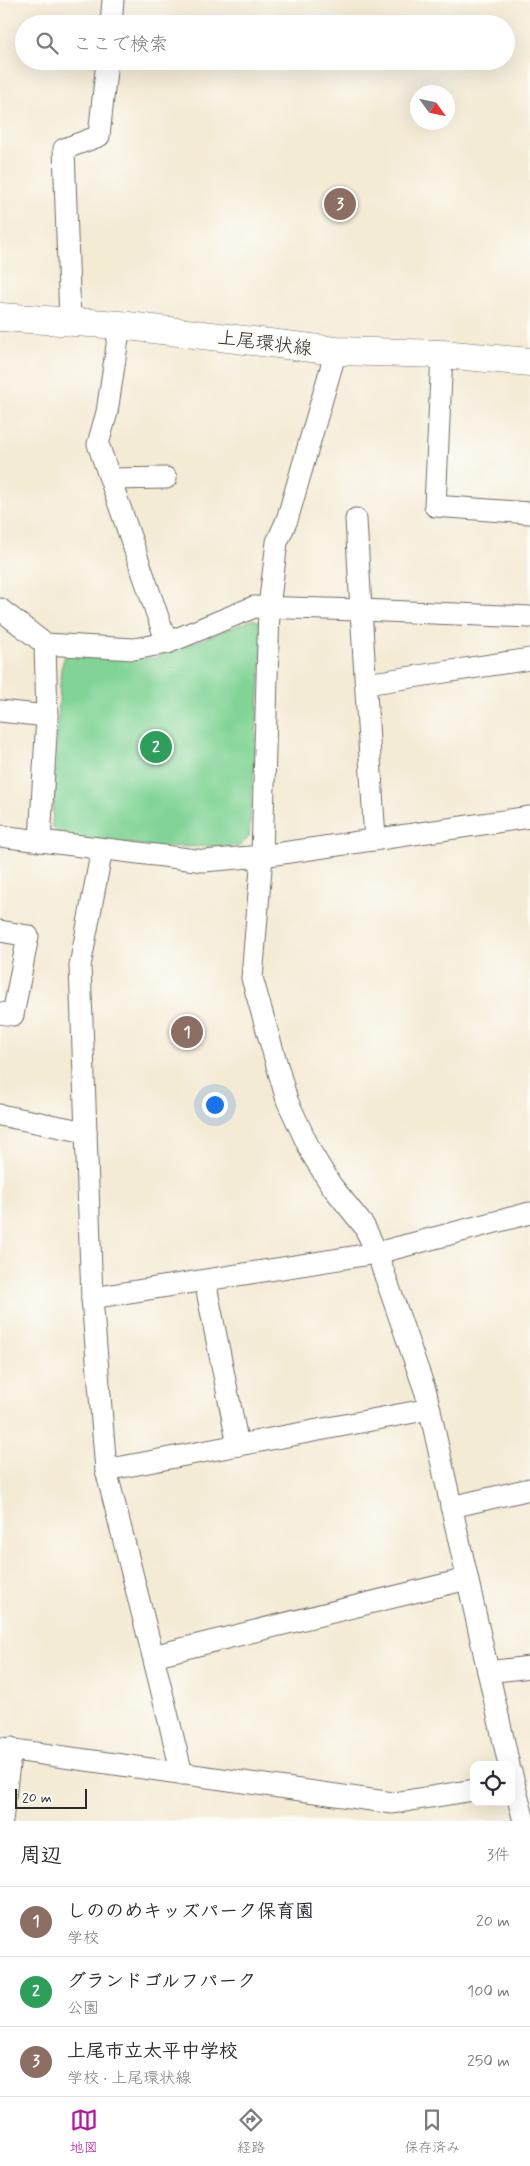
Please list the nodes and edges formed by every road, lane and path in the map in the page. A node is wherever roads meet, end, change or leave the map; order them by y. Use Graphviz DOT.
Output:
graph roads {
  1 [pos="113,0"];
  2 [pos="111,15"];
  3 [pos="106,70"];
  4 [pos="0,318"];
  5 [pos="70,321"];
  6 [pos="120,326"];
  7 [pos="336,351"];
  8 [pos="442,354"];
  9 [pos="530,362"];
  10 [pos="166,478"];
  11 [pos="111,479"];
  12 [pos="530,513"];
  13 [pos="356,519"];
  14 [pos="269,607"];
  15 [pos="0,609"];
  16 [pos="361,610"];
  17 [pos="530,617"];
  18 [pos="167,643"];
  19 [pos="45,644"];
  20 [pos="530,659"];
  21 [pos="366,684"];
  22 [pos="0,711"];
  23 [pos="47,716"];
  24 [pos="530,817"];
  25 [pos="0,836"];
  26 [pos="375,840"];
  27 [pos="40,841"];
  28 [pos="102,849"];
  29 [pos="262,856"];
  30 [pos="0,931"];
  31 [pos="0,1013"];
  32 [pos="0,1115"];
  33 [pos="86,1132"];
  34 [pos="530,1213"];
  35 [pos="377,1254"];
  36 [pos="204,1281"];
  37 [pos="92,1298"];
  38 [pos="430,1408"];
  39 [pos="238,1445"];
  40 [pos="106,1470"];
  41 [pos="530,1489"];
  42 [pos="452,1507"];
  43 [pos="467,1579"];
  44 [pos="153,1656"];
  45 [pos="530,1667"];
  46 [pos="488,1672"];
  47 [pos="6,1748"];
  48 [pos="511,1761"];
  49 [pos="182,1774"];
  50 [pos="515,1777"];
  51 [pos="470,1791"];
  52 [pos="2,1819"];
  53 [pos="524,1821"];
  1 -- 2 [label="street"];
  3 -- 5 [label="street"];
  4 -- 5 [label="main road, 上尾環状線"];
  5 -- 6 [label="main road, 上尾環状線"];
  6 -- 7 [label="main road, 上尾環状線"];
  6 -- 11 [label="street"];
  7 -- 8 [label="main road, 上尾環状線"];
  7 -- 14 [label="street"];
  8 -- 9 [label="main road, 上尾環状線"];
  8 -- 12 [label="street"];
  10 -- 11 [label="street"];
  11 -- 18 [label="street"];
  13 -- 16 [label="street"];
  14 -- 16 [label="street"];
  14 -- 18 [label="street"];
  14 -- 29 [label="street"];
  15 -- 19 [label="street"];
  16 -- 17 [label="street"];
  16 -- 21 [label="street"];
  18 -- 19 [label="street"];
  19 -- 23 [label="street"];
  20 -- 21 [label="street"];
  21 -- 26 [label="street"];
  22 -- 23 [label="street"];
  23 -- 27 [label="street"];
  24 -- 26 [label="street"];
  25 -- 27 [label="street"];
  26 -- 29 [label="street"];
  27 -- 28 [label="street"];
  28 -- 29 [label="street"];
  28 -- 33 [label="street"];
  29 -- 35 [label="street"];
  30 -- 31 [label="street"];
  32 -- 33 [label="street"];
  33 -- 37 [label="street"];
  34 -- 35 [label="street"];
  35 -- 36 [label="street"];
  35 -- 38 [label="street"];
  36 -- 37 [label="street"];
  36 -- 39 [label="street"];
  37 -- 40 [label="street"];
  38 -- 39 [label="street"];
  38 -- 42 [label="street"];
  39 -- 40 [label="street"];
  40 -- 44 [label="street"];
  41 -- 42 [label="street"];
  42 -- 43 [label="street"];
  43 -- 44 [label="street"];
  43 -- 46 [label="street"];
  44 -- 49 [label="street"];
  45 -- 46 [label="street"];
  46 -- 48 [label="street"];
  47 -- 49 [label="street"];
  47 -- 52 [label="street"];
  49 -- 51 [label="street"];
  50 -- 53 [label="street"];
}
